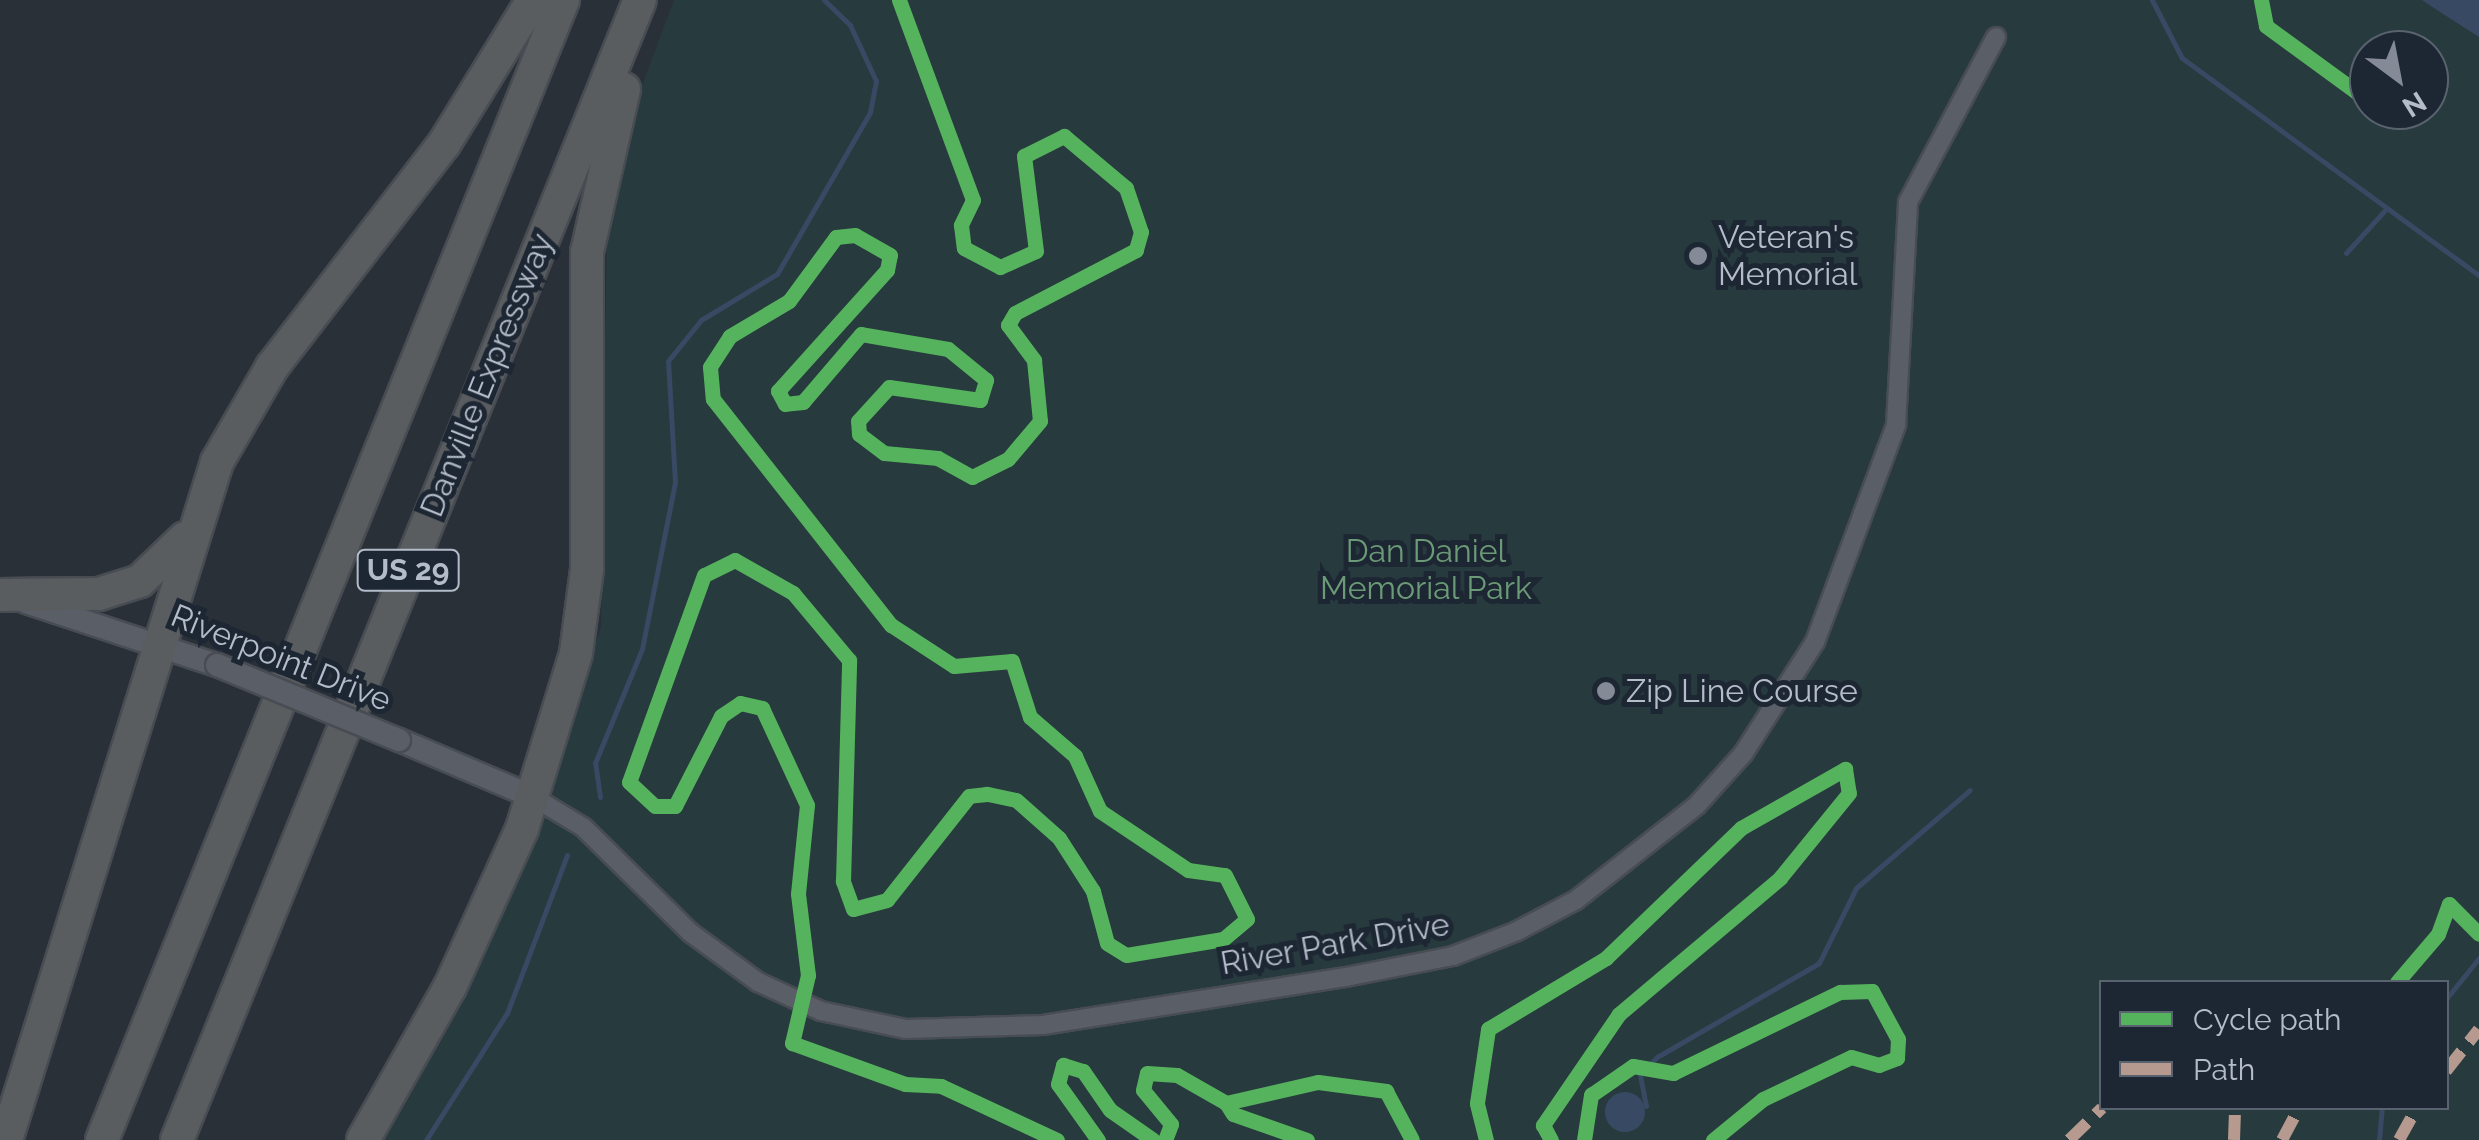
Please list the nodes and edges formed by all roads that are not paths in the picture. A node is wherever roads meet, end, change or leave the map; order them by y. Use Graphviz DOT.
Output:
graph roads {
  1 [pos="534,0"];
  2 [pos="563,0"];
  3 [pos="640,0"];
  4 [pos="656,0"];
  5 [pos="1996,37"];
  6 [pos="194,527"];
  7 [pos="0,595"];
  8 [pos="161,645"];
  9 [pos="532,797"];
  10 [pos="6,1140"];
  11 [pos="102,1140"];
  12 [pos="178,1140"];
  13 [pos="363,1140"];
  1 -- 6 [label="highway"];
  2 -- 11 [label="highway, US 29"];
  3 -- 12 [label="highway, Danville Expressway / US 29"];
  4 -- 9 [label="highway"];
  5 -- 9 [label="street, River Park Drive"];
  6 -- 7 [label="highway"];
  6 -- 8 [label="highway"];
  7 -- 8 [label="street, Riverpoint Drive"];
  8 -- 9 [label="street, Riverpoint Drive, bridge"];
  8 -- 10 [label="highway"];
  9 -- 13 [label="highway"];
}
